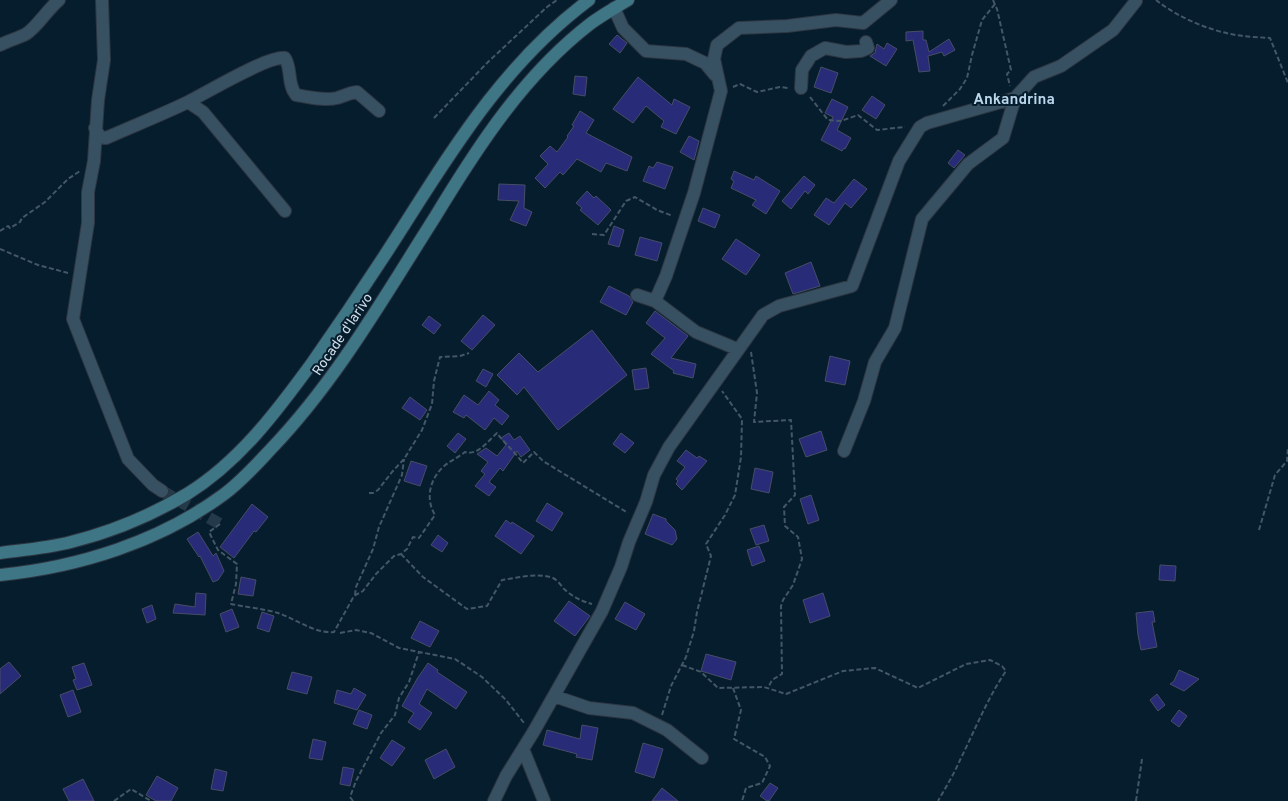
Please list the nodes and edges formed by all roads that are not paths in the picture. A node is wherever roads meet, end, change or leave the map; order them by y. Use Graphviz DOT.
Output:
graph roads {
  1 [pos="59,0"];
  2 [pos="102,0"];
  3 [pos="590,0"];
  4 [pos="628,0"];
  5 [pos="891,0"];
  6 [pos="1136,1"];
  7 [pos="614,8"];
  8 [pos="866,42"];
  9 [pos="0,45"];
  10 [pos="720,86"];
  11 [pos="801,88"];
  12 [pos="1015,98"];
  13 [pos="188,102"];
  14 [pos="379,111"];
  15 [pos="95,128"];
  16 [pos="285,211"];
  17 [pos="637,295"];
  18 [pos="655,301"];
  19 [pos="737,349"];
  20 [pos="844,451"];
  21 [pos="162,491"];
  22 [pos="0,553"];
  23 [pos="0,575"];
  24 [pos="554,696"];
  25 [pos="523,749"];
  26 [pos="702,758"];
  27 [pos="494,801"];
  28 [pos="544,801"];
  1 -- 9 [label="street"];
  2 -- 15 [label="street"];
  3 -- 22 [label="main road, Rocade d'Iarivo"];
  4 -- 7 [label="main road, Rocade d'Iarivo"];
  5 -- 10 [label="street"];
  6 -- 12 [label="street"];
  7 -- 10 [label="street"];
  7 -- 23 [label="main road, Rocade d'Iarivo"];
  8 -- 11 [label="street"];
  10 -- 18 [label="street"];
  12 -- 19 [label="street"];
  12 -- 20 [label="street"];
  13 -- 14 [label="street"];
  13 -- 15 [label="street"];
  13 -- 16 [label="street"];
  15 -- 21 [label="street"];
  17 -- 18 [label="street"];
  18 -- 19 [label="street"];
  19 -- 24 [label="street"];
  24 -- 25 [label="street"];
  24 -- 26 [label="street"];
  25 -- 27 [label="street"];
  25 -- 28 [label="street"];
}
